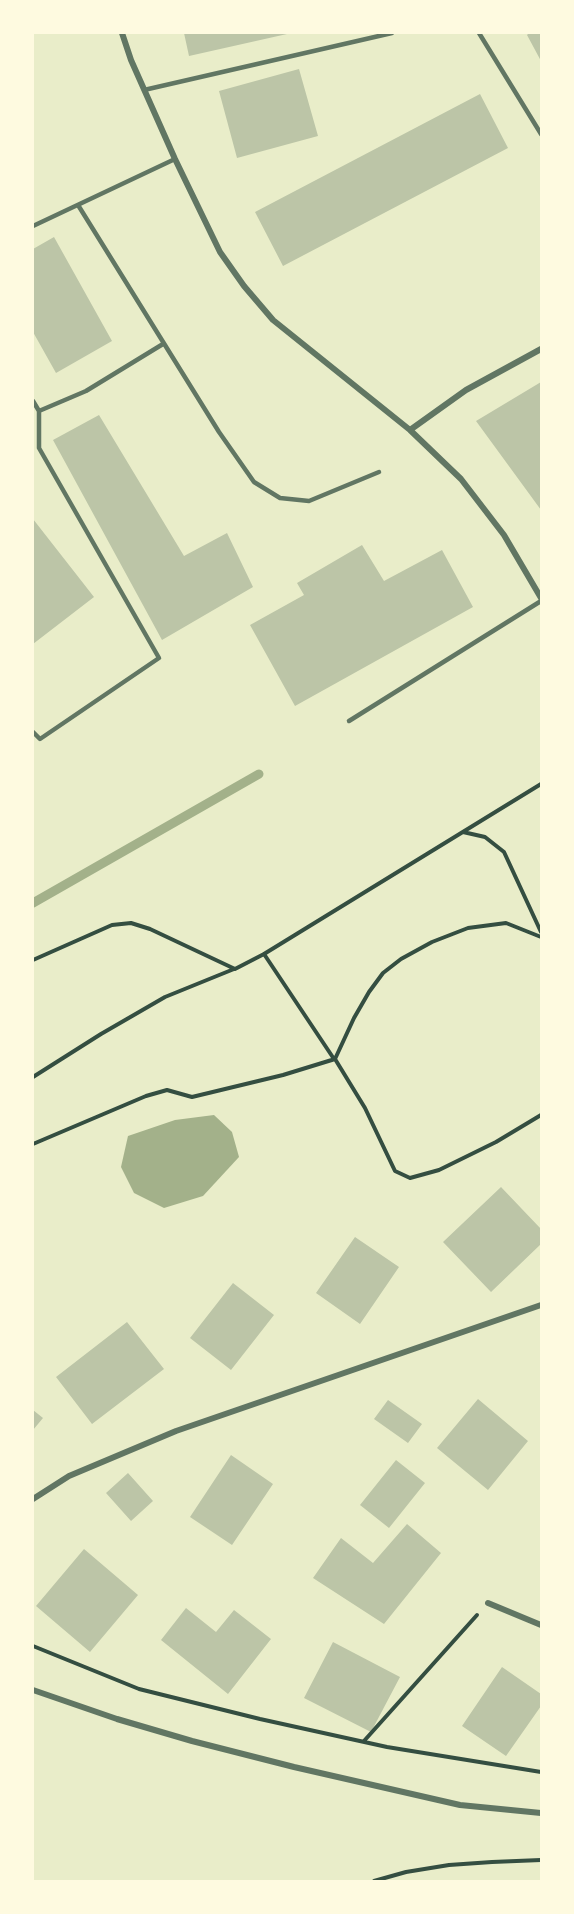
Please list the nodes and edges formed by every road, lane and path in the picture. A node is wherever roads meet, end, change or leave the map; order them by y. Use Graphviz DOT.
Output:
graph roads {
  1 [pos="122,33"];
  2 [pos="392,33"];
  3 [pos="479,33"];
  4 [pos="144,90"];
  5 [pos="541,134"];
  6 [pos="174,159"];
  7 [pos="78,205"];
  8 [pos="33,226"];
  9 [pos="163,344"];
  10 [pos="541,350"];
  11 [pos="33,401"];
  12 [pos="39,411"];
  13 [pos="410,430"];
  14 [pos="380,472"];
  15 [pos="541,600"];
  16 [pos="349,721"];
  17 [pos="33,732"];
  18 [pos="541,784"];
  19 [pos="463,832"];
  20 [pos="541,932"];
  21 [pos="541,937"];
  22 [pos="264,954"];
  23 [pos="33,960"];
  24 [pos="235,969"];
  25 [pos="335,1059"];
  26 [pos="33,1077"];
  27 [pos="541,1115"];
  28 [pos="33,1144"];
  29 [pos="541,1305"];
  30 [pos="33,1499"];
  31 [pos="488,1603"];
  32 [pos="541,1625"];
  33 [pos="33,1646"];
  34 [pos="33,1690"];
  35 [pos="364,1742"];
  36 [pos="541,1772"];
  37 [pos="541,1813"];
  38 [pos="541,1860"];
  39 [pos="374,1881"];
  1 -- 4 [label="street"];
  2 -- 4 [label="lane"];
  3 -- 5 [label="lane"];
  4 -- 6 [label="street"];
  6 -- 7 [label="lane"];
  6 -- 13 [label="street"];
  7 -- 8 [label="lane"];
  7 -- 9 [label="lane"];
  9 -- 12 [label="lane"];
  9 -- 14 [label="lane"];
  10 -- 13 [label="street"];
  11 -- 12 [label="lane"];
  12 -- 17 [label="lane"];
  13 -- 15 [label="street"];
  15 -- 16 [label="lane"];
  18 -- 19 [label="path"];
  19 -- 20 [label="path"];
  19 -- 22 [label="path"];
  21 -- 25 [label="path"];
  22 -- 24 [label="path"];
  22 -- 25 [label="path"];
  23 -- 24 [label="path"];
  24 -- 26 [label="path"];
  25 -- 27 [label="path"];
  25 -- 28 [label="path"];
  29 -- 30 [label="street"];
  31 -- 32 [label="street"];
  31 -- 35 [label="path"];
  33 -- 35 [label="path"];
  34 -- 37 [label="street"];
  35 -- 36 [label="path"];
  38 -- 39 [label="path"];
}
